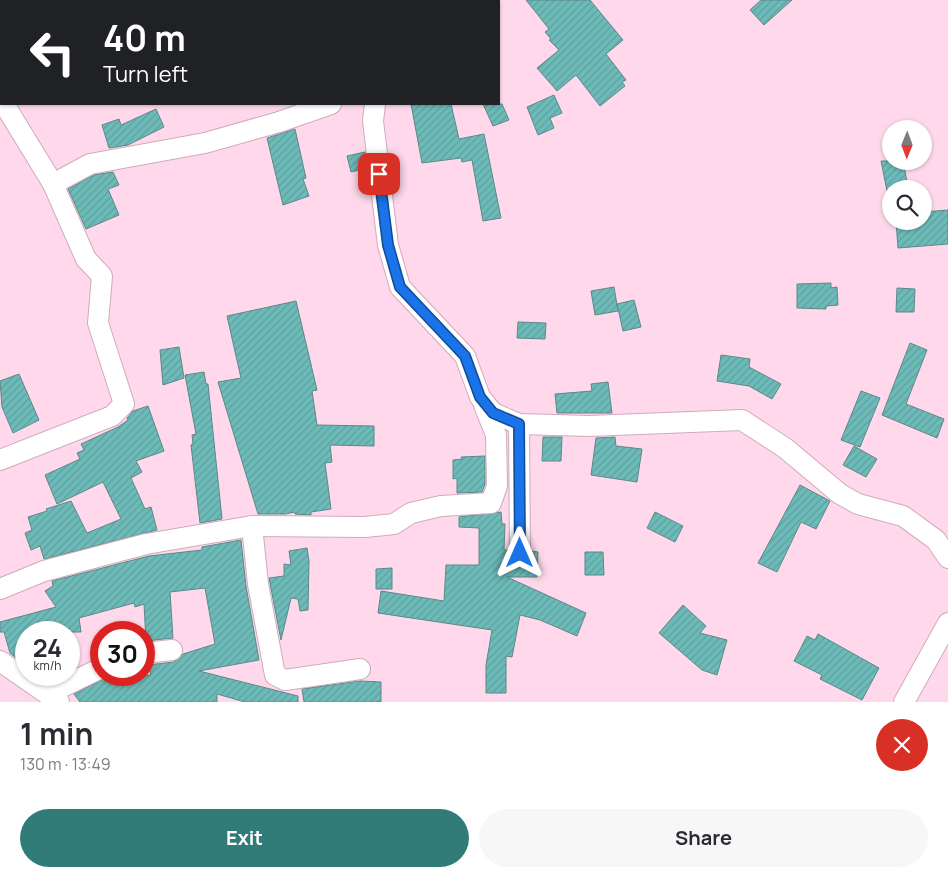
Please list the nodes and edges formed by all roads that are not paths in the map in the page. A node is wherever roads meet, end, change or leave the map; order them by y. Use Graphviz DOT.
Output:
graph roads {
  1 [pos="5,105"];
  2 [pos="327,105"];
  3 [pos="375,105"];
  4 [pos="53,184"];
  5 [pos="480,397"];
  6 [pos="519,424"];
  7 [pos="0,460"];
  8 [pos="252,526"];
  9 [pos="520,553"];
  10 [pos="948,558"];
  11 [pos="0,589"];
  12 [pos="948,623"];
  13 [pos="172,650"];
  14 [pos="155,652"];
  15 [pos="0,661"];
  16 [pos="360,669"];
  17 [pos="90,675"];
  18 [pos="54,698"];
  19 [pos="904,702"];
  1 -- 4 [label="street"];
  2 -- 4 [label="street"];
  3 -- 5 [label="street"];
  4 -- 7 [label="street"];
  5 -- 6 [label="street"];
  5 -- 8 [label="street"];
  6 -- 9 [label="street"];
  6 -- 10 [label="street"];
  8 -- 11 [label="street"];
  8 -- 16 [label="street"];
  12 -- 19 [label="street"];
  13 -- 14 [label="street"];
  15 -- 18 [label="street"];
  17 -- 18 [label="street"];
}
